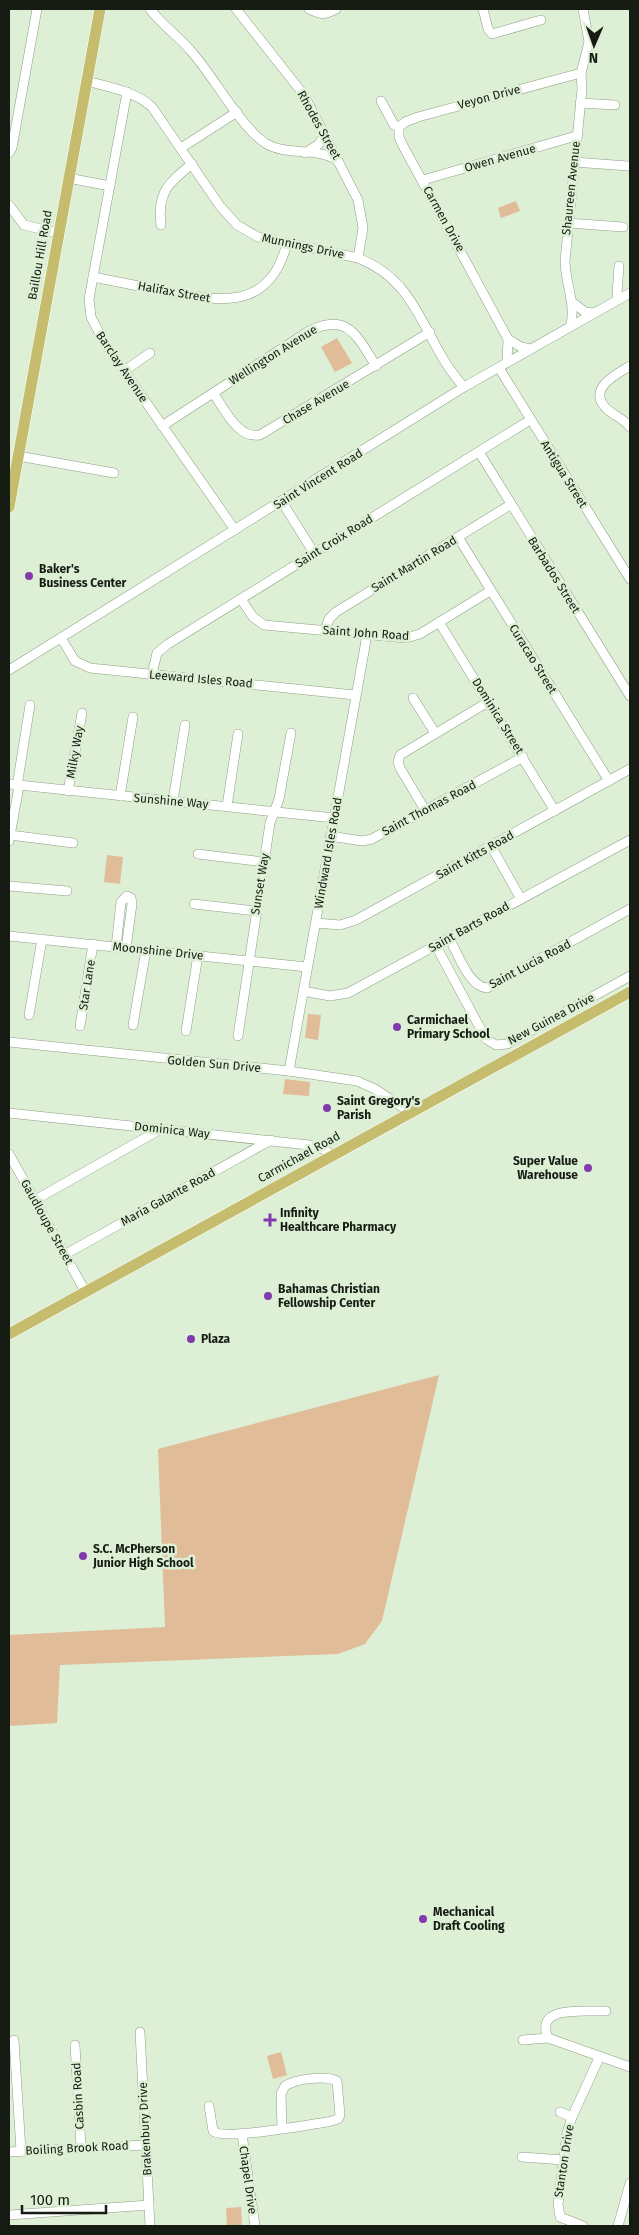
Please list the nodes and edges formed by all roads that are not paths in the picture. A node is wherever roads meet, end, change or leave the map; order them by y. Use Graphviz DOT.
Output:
graph roads {
  1 [pos="38,9"];
  2 [pos="100,9"];
  3 [pos="150,9"];
  4 [pos="236,9"];
  5 [pos="309,9"];
  6 [pos="336,9"];
  7 [pos="483,9"];
  8 [pos="583,9"];
  9 [pos="542,20"];
  10 [pos="581,73"];
  11 [pos="86,82"];
  12 [pos="127,92"];
  13 [pos="381,101"];
  14 [pos="580,103"];
  15 [pos="615,105"];
  16 [pos="237,112"];
  17 [pos="399,127"];
  18 [pos="326,134"];
  19 [pos="576,136"];
  20 [pos="182,148"];
  21 [pos="9,153"];
  22 [pos="305,153"];
  23 [pos="340,162"];
  24 [pos="574,162"];
  25 [pos="192,164"];
  26 [pos="628,166"];
  27 [pos="68,178"];
  28 [pos="423,180"];
  29 [pos="110,186"];
  30 [pos="9,205"];
  31 [pos="568,222"];
  32 [pos="161,225"];
  33 [pos="623,227"];
  34 [pos="58,233"];
  35 [pos="287,243"];
  36 [pos="358,258"];
  37 [pos="619,266"];
  38 [pos="93,277"];
  39 [pos="630,293"];
  40 [pos="619,299"];
  41 [pos="572,302"];
  42 [pos="594,313"];
  43 [pos="570,327"];
  44 [pos="430,332"];
  45 [pos="508,339"];
  46 [pos="530,349"];
  47 [pos="150,353"];
  48 [pos="507,362"];
  49 [pos="376,366"];
  50 [pos="630,366"];
  51 [pos="498,368"];
  52 [pos="124,371"];
  53 [pos="464,387"];
  54 [pos="213,393"];
  55 [pos="530,420"];
  56 [pos="162,426"];
  57 [pos="630,427"];
  58 [pos="479,452"];
  59 [pos="18,456"];
  60 [pos="114,473"];
  61 [pos="282,502"];
  62 [pos="510,505"];
  63 [pos="9,507"];
  64 [pos="235,530"];
  65 [pos="458,537"];
  66 [pos="314,553"];
  67 [pos="630,579"];
  68 [pos="490,591"];
  69 [pos="241,599"];
  70 [pos="439,622"];
  71 [pos="325,630"];
  72 [pos="367,635"];
  73 [pos="61,638"];
  74 [pos="9,670"];
  75 [pos="152,674"];
  76 [pos="355,695"];
  77 [pos="630,696"];
  78 [pos="412,698"];
  79 [pos="488,702"];
  80 [pos="30,705"];
  81 [pos="82,713"];
  82 [pos="133,717"];
  83 [pos="185,725"];
  84 [pos="291,733"];
  85 [pos="435,733"];
  86 [pos="238,734"];
  87 [pos="523,757"];
  88 [pos="630,769"];
  89 [pos="609,780"];
  90 [pos="13,785"];
  91 [pos="68,791"];
  92 [pos="120,796"];
  93 [pos="173,801"];
  94 [pos="227,806"];
  95 [pos="425,810"];
  96 [pos="274,811"];
  97 [pos="556,811"];
  98 [pos="334,818"];
  99 [pos="330,836"];
  100 [pos="9,838"];
  101 [pos="630,840"];
  102 [pos="73,842"];
  103 [pos="491,846"];
  104 [pos="198,854"];
  105 [pos="264,862"];
  106 [pos="9,886"];
  107 [pos="67,890"];
  108 [pos="521,899"];
  109 [pos="194,904"];
  110 [pos="630,909"];
  111 [pos="256,910"];
  112 [pos="316,923"];
  113 [pos="9,936"];
  114 [pos="449,938"];
  115 [pos="42,939"];
  116 [pos="93,944"];
  117 [pos="436,946"];
  118 [pos="116,947"];
  119 [pos="126,948"];
  120 [pos="146,950"];
  121 [pos="198,955"];
  122 [pos="249,961"];
  123 [pos="307,968"];
  124 [pos="630,976"];
  125 [pos="303,992"];
  126 [pos="630,992"];
  127 [pos="29,1014"];
  128 [pos="133,1025"];
  129 [pos="80,1026"];
  130 [pos="186,1031"];
  131 [pos="238,1036"];
  132 [pos="9,1042"];
  133 [pos="510,1042"];
  134 [pos="517,1054"];
  135 [pos="289,1071"];
  136 [pos="410,1112"];
  137 [pos="9,1113"];
  138 [pos="162,1130"];
  139 [pos="271,1140"];
  140 [pos="9,1154"];
  141 [pos="333,1155"];
  142 [pos="35,1200"];
  143 [pos="64,1255"];
  144 [pos="84,1291"];
  145 [pos="9,1334"];
  146 [pos="606,2011"];
  147 [pos="140,2032"];
  148 [pos="548,2038"];
  149 [pos="14,2040"];
  150 [pos="523,2040"];
  151 [pos="75,2045"];
  152 [pos="600,2056"];
  153 [pos="630,2067"];
  154 [pos="209,2106"];
  155 [pos="560,2112"];
  156 [pos="572,2118"];
  157 [pos="282,2128"];
  158 [pos="242,2134"];
  159 [pos="145,2145"];
  160 [pos="81,2147"];
  161 [pos="20,2151"];
  162 [pos="9,2152"];
  163 [pos="522,2157"];
  164 [pos="563,2160"];
  165 [pos="630,2183"];
  166 [pos="149,2206"];
  167 [pos="9,2215"];
  168 [pos="150,2226"];
  169 [pos="255,2226"];
  170 [pos="583,2226"];
  171 [pos="618,2226"];
  1 -- 21 [label="street"];
  2 -- 11 [label="main road, Baillou Hill Road"];
  3 -- 16 [label="street, Rhodes Street"];
  4 -- 18 [label="street, Rhodes Street"];
  5 -- 6 [label="street"];
  7 -- 9 [label="street"];
  8 -- 10 [label="street, Shaureen Avenue"];
  10 -- 14 [label="street, Shaureen Avenue"];
  10 -- 17 [label="street, Veyon Drive"];
  11 -- 12 [label="street, Munnings Drive"];
  11 -- 27 [label="main road, Baillou Hill Road"];
  12 -- 20 [label="street, Munnings Drive"];
  12 -- 29 [label="street, Barclay Avenue"];
  13 -- 17 [label="street, Carmen Drive"];
  14 -- 15 [label="street"];
  14 -- 19 [label="street, Shaureen Avenue"];
  16 -- 20 [label="street"];
  16 -- 22 [label="street, Rhodes Street"];
  17 -- 28 [label="street, Carmen Drive"];
  18 -- 22 [label="street"];
  18 -- 23 [label="street, Rhodes Street"];
  19 -- 24 [label="street, Shaureen Avenue"];
  19 -- 28 [label="street, Owen Avenue"];
  20 -- 25 [label="street, Munnings Drive"];
  22 -- 23 [label="street, Rhodes Street"];
  23 -- 36 [label="street, Rhodes Street"];
  24 -- 26 [label="street"];
  24 -- 31 [label="street, Shaureen Avenue"];
  25 -- 32 [label="street"];
  25 -- 35 [label="street, Munnings Drive"];
  27 -- 29 [label="street"];
  27 -- 34 [label="main road, Baillou Hill Road"];
  28 -- 45 [label="street, Carmen Drive"];
  29 -- 38 [label="street, Barclay Avenue"];
  30 -- 34 [label="street"];
  31 -- 33 [label="street"];
  31 -- 41 [label="street, Shaureen Avenue"];
  34 -- 59 [label="main road, Baillou Hill Road"];
  35 -- 36 [label="street, Munnings Drive"];
  35 -- 38 [label="street, Halifax Street"];
  36 -- 44 [label="street, Munnings Drive"];
  37 -- 40 [label="street"];
  38 -- 52 [label="street, Barclay Avenue"];
  39 -- 40 [label="street, Saint Vincent Road"];
  40 -- 42 [label="street, Saint Vincent Road"];
  41 -- 42 [label="street"];
  41 -- 43 [label="street, Shaureen Avenue"];
  42 -- 43 [label="street, Saint Vincent Road"];
  43 -- 46 [label="street, Saint Vincent Road"];
  44 -- 49 [label="street, Chase Avenue"];
  44 -- 53 [label="street, Munnings Drive"];
  45 -- 46 [label="street"];
  45 -- 48 [label="street"];
  46 -- 48 [label="street, Saint Vincent Road"];
  47 -- 52 [label="street"];
  48 -- 51 [label="street, Saint Vincent Road"];
  49 -- 54 [label="street, Wellington Avenue"];
  49 -- 54 [label="street, Chase Avenue"];
  50 -- 57 [label="street"];
  51 -- 53 [label="street, Saint Vincent Road"];
  51 -- 55 [label="street, Antigua Street"];
  52 -- 56 [label="street, Barclay Avenue"];
  53 -- 61 [label="street, Saint Vincent Road"];
  54 -- 56 [label="street, Wellington Avenue"];
  55 -- 58 [label="street, Saint Croix Road"];
  55 -- 67 [label="street, Antigua Street"];
  56 -- 64 [label="street, Barclay Avenue"];
  58 -- 62 [label="street, Barbados Street"];
  58 -- 66 [label="street, Saint Croix Road"];
  59 -- 60 [label="street"];
  59 -- 63 [label="main road, Baillou Hill Road"];
  61 -- 64 [label="street, Saint Vincent Road"];
  61 -- 66 [label="street"];
  62 -- 65 [label="street, Saint Martin Road"];
  62 -- 77 [label="street, Barbados Street"];
  64 -- 73 [label="street, Saint Vincent Road"];
  65 -- 68 [label="street, Curacao Street"];
  65 -- 71 [label="street, Saint Martin Road"];
  66 -- 69 [label="street, Saint Croix Road"];
  68 -- 70 [label="street, Saint John Road"];
  68 -- 89 [label="street, Curacao Street"];
  69 -- 71 [label="street, Saint John Road"];
  69 -- 75 [label="street, Saint Croix Road"];
  70 -- 72 [label="street, Saint John Road"];
  70 -- 79 [label="street, Dominica Street"];
  71 -- 72 [label="street, Saint John Road"];
  72 -- 76 [label="street, Windward Isles Road"];
  73 -- 74 [label="street, Saint Vincent Road"];
  73 -- 75 [label="street, Leeward Isles Road"];
  75 -- 76 [label="street, Leeward Isles Road"];
  76 -- 98 [label="street, Windward Isles Road"];
  78 -- 85 [label="street"];
  79 -- 85 [label="street"];
  79 -- 87 [label="street, Dominica Street"];
  80 -- 90 [label="street"];
  81 -- 91 [label="street, Milky Way"];
  82 -- 92 [label="street"];
  83 -- 93 [label="street"];
  84 -- 96 [label="street, Sunset Way"];
  85 -- 95 [label="street"];
  86 -- 94 [label="street"];
  87 -- 95 [label="street, Saint Thomas Road"];
  87 -- 97 [label="street, Dominica Street"];
  88 -- 89 [label="street, Saint Kitts Road"];
  89 -- 97 [label="street, Saint Kitts Road"];
  90 -- 91 [label="street, Sunshine Way"];
  90 -- 100 [label="street"];
  91 -- 92 [label="street, Sunshine Way"];
  92 -- 93 [label="street, Sunshine Way"];
  93 -- 94 [label="street, Sunshine Way"];
  94 -- 96 [label="street, Sunshine Way"];
  95 -- 99 [label="street, Saint Thomas Road"];
  96 -- 98 [label="street, Sunshine Way"];
  96 -- 105 [label="street, Sunset Way"];
  97 -- 103 [label="street, Saint Kitts Road"];
  98 -- 99 [label="street, Windward Isles Road"];
  99 -- 112 [label="street, Windward Isles Road"];
  100 -- 102 [label="street"];
  101 -- 108 [label="street, Saint Barts Road"];
  103 -- 108 [label="street"];
  103 -- 112 [label="street, Saint Kitts Road"];
  104 -- 105 [label="street"];
  105 -- 111 [label="street, Sunset Way"];
  106 -- 107 [label="street"];
  108 -- 114 [label="street, Saint Barts Road"];
  109 -- 111 [label="street"];
  110 -- 114 [label="street, Saint Lucia Road"];
  111 -- 122 [label="street, Sunset Way"];
  112 -- 123 [label="street, Windward Isles Road"];
  113 -- 115 [label="street, Moonshine Drive"];
  114 -- 117 [label="street, Saint Barts Road"];
  115 -- 116 [label="street, Moonshine Drive"];
  115 -- 127 [label="street"];
  116 -- 118 [label="street, Moonshine Drive"];
  116 -- 129 [label="street, Star Lane"];
  117 -- 125 [label="street, Saint Barts Road"];
  117 -- 133 [label="street, New Guinea Drive"];
  118 -- 119 [label="street, Moonshine Drive"];
  118 -- 119 [label="street"];
  119 -- 120 [label="street, Moonshine Drive"];
  120 -- 121 [label="street, Moonshine Drive"];
  120 -- 128 [label="street"];
  121 -- 122 [label="street, Moonshine Drive"];
  121 -- 130 [label="street"];
  122 -- 123 [label="street, Moonshine Drive"];
  122 -- 131 [label="street, Sunset Way"];
  123 -- 125 [label="street, Windward Isles Road"];
  124 -- 133 [label="street, New Guinea Drive"];
  125 -- 135 [label="street, Windward Isles Road"];
  126 -- 134 [label="main road, Carmichael Road"];
  132 -- 135 [label="street, Golden Sun Drive"];
  133 -- 134 [label="street"];
  134 -- 136 [label="main road, Carmichael Road"];
  135 -- 136 [label="street, Golden Sun Drive"];
  136 -- 141 [label="main road, Carmichael Road"];
  137 -- 138 [label="street, Dominica Way"];
  138 -- 139 [label="street, Dominica Way"];
  138 -- 142 [label="street"];
  139 -- 141 [label="street, Dominica Way"];
  139 -- 143 [label="street, Maria Galante Road"];
  140 -- 142 [label="street, Gaudloupe Street"];
  141 -- 144 [label="main road, Carmichael Road"];
  142 -- 143 [label="street, Gaudloupe Street"];
  143 -- 144 [label="street, Gaudloupe Street"];
  144 -- 145 [label="main road, Carmichael Road"];
  146 -- 148 [label="street"];
  147 -- 159 [label="street, Brakenbury Drive"];
  148 -- 150 [label="street"];
  148 -- 152 [label="street"];
  149 -- 161 [label="street"];
  151 -- 160 [label="street, Casbin Road"];
  152 -- 153 [label="street"];
  152 -- 156 [label="street, Stanton Drive"];
  154 -- 158 [label="street"];
  155 -- 156 [label="street"];
  156 -- 164 [label="street, Stanton Drive"];
  157 -- 157 [label="street"];
  157 -- 158 [label="street"];
  158 -- 169 [label="street, Chapel Drive"];
  159 -- 160 [label="street, Boiling Brook Road"];
  159 -- 166 [label="street, Brakenbury Drive"];
  160 -- 161 [label="street, Boiling Brook Road"];
  161 -- 162 [label="street, Boiling Brook Road"];
  163 -- 164 [label="street"];
  164 -- 170 [label="street, Stanton Drive"];
  165 -- 171 [label="street"];
  166 -- 167 [label="street"];
  166 -- 168 [label="street, Brakenbury Drive"];
}
